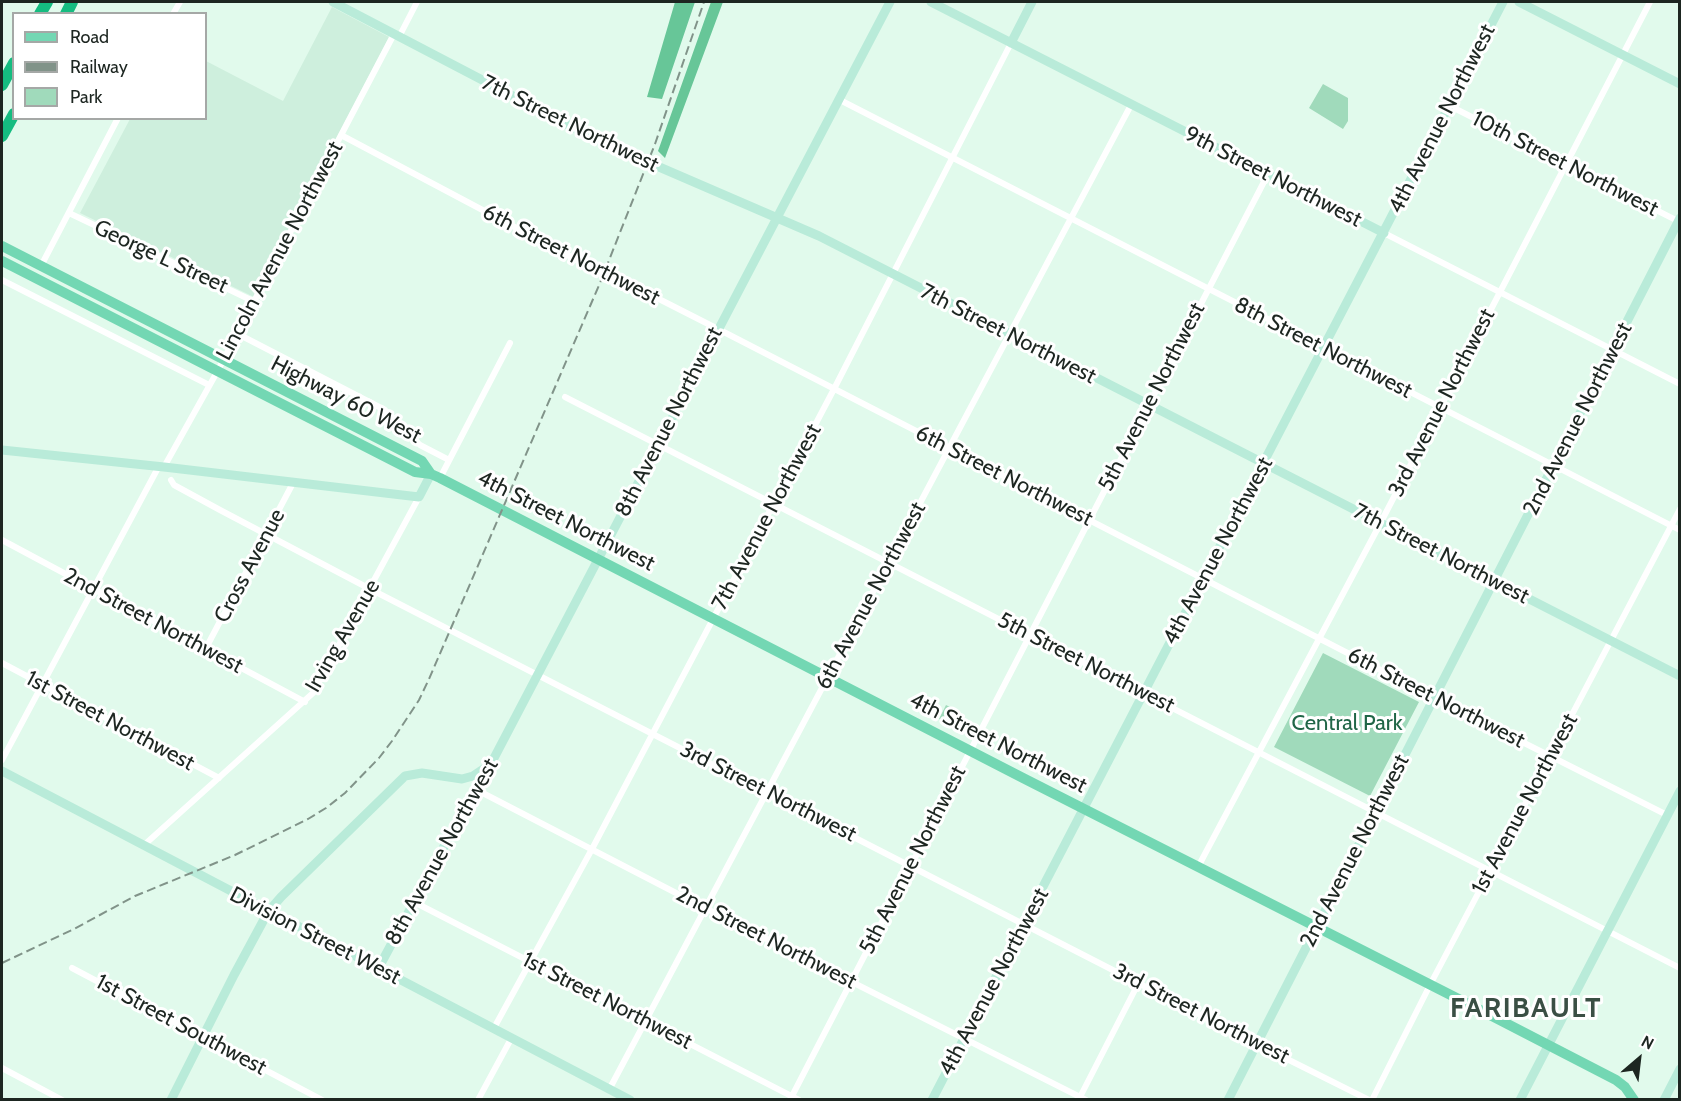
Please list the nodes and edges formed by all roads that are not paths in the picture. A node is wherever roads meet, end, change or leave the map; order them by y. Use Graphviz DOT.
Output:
graph roads {
  1 [pos="333,2"];
  2 [pos="417,2"];
  3 [pos="890,2"];
  4 [pos="931,2"];
  5 [pos="1032,2"];
  6 [pos="1503,2"];
  7 [pos="1519,2"];
  8 [pos="1650,2"];
  9 [pos="397,36"];
  10 [pos="1011,43"];
  11 [pos="1623,56"];
  12 [pos="12,66"];
  13 [pos="2,84"];
  14 [pos="1680,84"];
  15 [pos="838,99"];
  16 [pos="1131,105"];
  17 [pos="1450,106"];
  18 [pos="12,118"];
  19 [pos="117,120"];
  20 [pos="2,135"];
  21 [pos="342,135"];
  22 [pos="953,159"];
  23 [pos="1566,165"];
  24 [pos="1268,174"];
  25 [pos="69,213"];
  26 [pos="777,216"];
  27 [pos="1070,219"];
  28 [pos="1679,221"];
  29 [pos="1384,233"];
  30 [pos="2,246"];
  31 [pos="2,261"];
  32 [pos="40,267"];
  33 [pos="894,274"];
  34 [pos="35,278"];
  35 [pos="2,280"];
  36 [pos="1208,289"];
  37 [pos="1498,292"];
  38 [pos="27,293"];
  39 [pos="253,301"];
  40 [pos="718,328"];
  41 [pos="236,333"];
  42 [pos="1009,334"];
  43 [pos="510,343"];
  44 [pos="1324,348"];
  45 [pos="1614,350"];
  46 [pos="222,360"];
  47 [pos="216,372"];
  48 [pos="1680,384"];
  49 [pos="209,385"];
  50 [pos="834,389"];
  51 [pos="566,397"];
  52 [pos="1149,406"];
  53 [pos="1440,406"];
  54 [pos="658,445"];
  55 [pos="949,448"];
  56 [pos="2,450"];
  57 [pos="449,460"];
  58 [pos="1264,464"];
  59 [pos="1555,465"];
  60 [pos="162,466"];
  61 [pos="436,476"];
  62 [pos="171,480"];
  63 [pos="293,483"];
  64 [pos="419,497"];
  65 [pos="773,504"];
  66 [pos="1680,509"];
  67 [pos="1089,520"];
  68 [pos="1380,524"];
  69 [pos="1671,525"];
  70 [pos="1680,530"];
  71 [pos="267,535"];
  72 [pos="2,540"];
  73 [pos="598,560"];
  74 [pos="889,562"];
  75 [pos="1203,578"];
  76 [pos="1495,581"];
  77 [pos="92,588"];
  78 [pos="370,589"];
  79 [pos="713,618"];
  80 [pos="1029,635"];
  81 [pos="1319,638"];
  82 [pos="1611,642"];
  83 [pos="206,648"];
  84 [pos="2,663"];
  85 [pos="538,674"];
  86 [pos="1680,676"];
  87 [pos="828,678"];
  88 [pos="41,684"];
  89 [pos="1143,692"];
  90 [pos="1433,697"];
  91 [pos="305,702"];
  92 [pos="653,733"];
  93 [pos="969,751"];
  94 [pos="1259,752"];
  95 [pos="1551,756"];
  96 [pos="2,759"];
  97 [pos="490,764"];
  98 [pos="2,771"];
  99 [pos="219,778"];
  100 [pos="445,778"];
  101 [pos="475,789"];
  102 [pos="1680,791"];
  103 [pos="768,792"];
  104 [pos="1084,809"];
  105 [pos="1375,811"];
  106 [pos="1667,815"];
  107 [pos="143,846"];
  108 [pos="592,849"];
  109 [pos="910,866"];
  110 [pos="1198,867"];
  111 [pos="1491,871"];
  112 [pos="414,902"];
  113 [pos="707,909"];
  114 [pos="268,912"];
  115 [pos="1024,924"];
  116 [pos="1316,927"];
  117 [pos="1606,930"];
  118 [pos="529,962"];
  119 [pos="72,968"];
  120 [pos="1680,968"];
  121 [pos="378,969"];
  122 [pos="851,980"];
  123 [pos="1139,982"];
  124 [pos="1430,985"];
  125 [pos="646,1020"];
  126 [pos="494,1028"];
  127 [pos="203,1037"];
  128 [pos="512,1037"];
  129 [pos="964,1039"];
  130 [pos="1257,1044"];
  131 [pos="1547,1045"];
  132 [pos="2,1068"];
  133 [pos="1680,1069"];
  134 [pos="610,1088"];
  135 [pos="1669,1090"];
  136 [pos="791,1098"];
  137 [pos="1082,1098"];
  138 [pos="62,1100"];
  139 [pos="171,1100"];
  140 [pos="322,1100"];
  141 [pos="478,1100"];
  142 [pos="630,1100"];
  143 [pos="799,1100"];
  144 [pos="932,1100"];
  145 [pos="1228,1100"];
  146 [pos="1371,1100"];
  147 [pos="1520,1100"];
  148 [pos="1634,1100"];
  149 [pos="1658,1100"];
  150 [pos="1664,1100"];
  1 -- 9 [label="street, 7th Street Northwest"];
  2 -- 9 [label="street, Lincoln Avenue Northwest"];
  3 -- 15 [label="street, 8th Avenue Northwest"];
  4 -- 10 [label="street, 9th Street Northwest"];
  5 -- 10 [label="street, 7th Avenue Northwest"];
  6 -- 17 [label="street, 4th Avenue Northwest"];
  7 -- 11 [label="street"];
  8 -- 11 [label="street, 3rd Avenue Northwest"];
  9 -- 21 [label="street, Lincoln Avenue Northwest"];
  9 -- 26 [label="street, 7th Street Northwest"];
  10 -- 16 [label="street, 9th Street Northwest"];
  10 -- 22 [label="street, 7th Avenue Northwest"];
  11 -- 14 [label="street"];
  11 -- 23 [label="street, 3rd Avenue Northwest"];
  12 -- 13 [label="highway"];
  15 -- 22 [label="street, 8th Street Northwest"];
  15 -- 26 [label="street, 8th Avenue Northwest"];
  16 -- 24 [label="street, 9th Street Northwest"];
  16 -- 27 [label="street, 6th Avenue Northwest"];
  17 -- 23 [label="street, 10th Street Northwest"];
  17 -- 29 [label="street, 4th Avenue Northwest"];
  18 -- 20 [label="highway"];
  19 -- 25 [label="street"];
  21 -- 39 [label="street, Lincoln Avenue Northwest"];
  21 -- 40 [label="street, 6th Street Northwest"];
  22 -- 27 [label="street, 8th Street Northwest"];
  22 -- 33 [label="street, 7th Avenue Northwest"];
  23 -- 28 [label="street, 10th Street Northwest"];
  23 -- 37 [label="street, 3rd Avenue Northwest"];
  24 -- 29 [label="street, 9th Street Northwest"];
  24 -- 36 [label="street, 5th Avenue Northwest"];
  25 -- 32 [label="street"];
  25 -- 39 [label="street, George L Street"];
  26 -- 33 [label="street, 7th Street Northwest"];
  26 -- 40 [label="street, 8th Avenue Northwest"];
  27 -- 36 [label="street, 8th Street Northwest"];
  27 -- 42 [label="street, 6th Avenue Northwest"];
  28 -- 45 [label="street, 2nd Avenue Northwest"];
  29 -- 37 [label="street, 9th Street Northwest"];
  29 -- 44 [label="street, 4th Avenue Northwest"];
  30 -- 32 [label="main road, Highway 60 West"];
  31 -- 34 [label="main road, Highway 60 West"];
  32 -- 46 [label="main road, Highway 60 West"];
  33 -- 42 [label="street, 7th Street Northwest"];
  33 -- 50 [label="street, 7th Avenue Northwest"];
  34 -- 38 [label="street"];
  34 -- 47 [label="main road, Highway 60 West"];
  35 -- 38 [label="street"];
  36 -- 44 [label="street, 8th Street Northwest"];
  36 -- 52 [label="street, 5th Avenue Northwest"];
  37 -- 45 [label="street, 9th Street Northwest"];
  37 -- 53 [label="street, 3rd Avenue Northwest"];
  38 -- 49 [label="street"];
  39 -- 41 [label="street, Lincoln Avenue Northwest"];
  40 -- 50 [label="street, 6th Street Northwest"];
  40 -- 54 [label="street, 8th Avenue Northwest"];
  41 -- 46 [label="street, Lincoln Avenue Northwest"];
  41 -- 57 [label="street"];
  42 -- 52 [label="street, 7th Street Northwest"];
  42 -- 55 [label="street, 6th Avenue Northwest"];
  43 -- 57 [label="street, Irving Avenue"];
  44 -- 53 [label="street, 8th Street Northwest"];
  44 -- 58 [label="street, 4th Avenue Northwest"];
  45 -- 48 [label="street, 9th Street Northwest"];
  45 -- 59 [label="street, 2nd Avenue Northwest"];
  46 -- 47 [label="street, Lincoln Avenue Northwest"];
  46 -- 61 [label="main road, Highway 60 West"];
  47 -- 49 [label="street, Lincoln Avenue Northwest"];
  47 -- 61 [label="main road, Highway 60 West"];
  49 -- 60 [label="street, Lincoln Avenue Northwest"];
  50 -- 55 [label="street, 6th Street Northwest"];
  50 -- 65 [label="street, 7th Avenue Northwest"];
  51 -- 54 [label="street, 5th Street Northwest"];
  52 -- 58 [label="street, 7th Street Northwest"];
  52 -- 67 [label="street, 5th Avenue Northwest"];
  53 -- 59 [label="street, 8th Street Northwest"];
  53 -- 68 [label="street, 3rd Avenue Northwest"];
  54 -- 65 [label="street, 5th Street Northwest"];
  54 -- 73 [label="street, 8th Avenue Northwest"];
  55 -- 67 [label="street, 6th Street Northwest"];
  55 -- 74 [label="street, 6th Avenue Northwest"];
  56 -- 60 [label="street"];
  57 -- 61 [label="street, Irving Avenue"];
  58 -- 68 [label="street, 7th Street Northwest"];
  58 -- 75 [label="street, 4th Avenue Northwest"];
  59 -- 69 [label="street, 8th Street Northwest"];
  59 -- 76 [label="street, 2nd Avenue Northwest"];
  60 -- 63 [label="street"];
  60 -- 77 [label="street, Lincoln Avenue Northwest"];
  61 -- 64 [label="street, Irving Avenue"];
  61 -- 73 [label="main road, 4th Street Northwest"];
  62 -- 71 [label="street, 3rd Street Northwest"];
  63 -- 64 [label="street"];
  63 -- 71 [label="street, Cross Avenue"];
  64 -- 78 [label="street, Irving Avenue"];
  65 -- 74 [label="street, 5th Street Northwest"];
  65 -- 79 [label="street, 7th Avenue Northwest"];
  66 -- 69 [label="street, 1st Avenue Northwest"];
  67 -- 75 [label="street, 6th Street Northwest"];
  67 -- 80 [label="street, 5th Avenue Northwest"];
  68 -- 76 [label="street, 7th Street Northwest"];
  68 -- 81 [label="street, 3rd Avenue Northwest"];
  69 -- 70 [label="street, 8th Street Northwest"];
  69 -- 82 [label="street, 1st Avenue Northwest"];
  71 -- 78 [label="street, 3rd Street Northwest"];
  71 -- 83 [label="street, Cross Avenue"];
  72 -- 77 [label="street, 2nd Street Northwest"];
  73 -- 79 [label="main road, 4th Street Northwest"];
  73 -- 85 [label="street, 8th Avenue Northwest"];
  74 -- 80 [label="street, 5th Street Northwest"];
  74 -- 87 [label="street, 6th Avenue Northwest"];
  75 -- 81 [label="street, 6th Street Northwest"];
  75 -- 89 [label="street, 4th Avenue Northwest"];
  76 -- 82 [label="street, 7th Street Northwest"];
  76 -- 90 [label="street, 2nd Avenue Northwest"];
  77 -- 83 [label="street, 2nd Street Northwest"];
  77 -- 88 [label="street, Lincoln Avenue Northwest"];
  78 -- 85 [label="street, 3rd Street Northwest"];
  78 -- 91 [label="street, Irving Avenue"];
  79 -- 87 [label="main road, 4th Street Northwest"];
  79 -- 92 [label="street, 7th Avenue Northwest"];
  80 -- 89 [label="street, 5th Street Northwest"];
  80 -- 93 [label="street, 5th Avenue Northwest"];
  81 -- 90 [label="street, 6th Street Northwest"];
  81 -- 94 [label="street, 3rd Avenue Northwest"];
  82 -- 86 [label="street, 7th Street Northwest"];
  82 -- 95 [label="street, 1st Avenue Northwest"];
  83 -- 91 [label="street, 2nd Street Northwest"];
  84 -- 88 [label="street, 1st Street Northwest"];
  85 -- 92 [label="street, 3rd Street Northwest"];
  85 -- 97 [label="street, 8th Avenue Northwest"];
  87 -- 93 [label="main road, 4th Street Northwest"];
  87 -- 103 [label="street, 6th Avenue Northwest"];
  88 -- 96 [label="street, Lincoln Avenue Northwest"];
  88 -- 99 [label="street, 1st Street Northwest"];
  89 -- 94 [label="street, 5th Street Northwest"];
  89 -- 104 [label="street, 4th Avenue Northwest"];
  90 -- 95 [label="street, 6th Street Northwest"];
  90 -- 105 [label="street, 2nd Avenue Northwest"];
  91 -- 99 [label="street, Irving Avenue"];
  92 -- 103 [label="street, 3rd Street Northwest"];
  92 -- 108 [label="street, 7th Avenue Northwest"];
  93 -- 104 [label="main road, 4th Street Northwest"];
  93 -- 109 [label="street, 5th Avenue Northwest"];
  94 -- 105 [label="street, 5th Street Northwest"];
  94 -- 110 [label="street, 3rd Avenue Northwest"];
  95 -- 106 [label="street, 6th Street Northwest"];
  95 -- 111 [label="street, 1st Avenue Northwest"];
  97 -- 100 [label="street"];
  97 -- 101 [label="street, 8th Avenue Northwest"];
  98 -- 107 [label="street, Division Street West"];
  99 -- 107 [label="street, Irving Avenue"];
  100 -- 101 [label="street, 2nd Street Northwest"];
  100 -- 114 [label="street"];
  101 -- 108 [label="street, 2nd Street Northwest"];
  101 -- 112 [label="street, 8th Avenue Northwest"];
  102 -- 106 [label="street"];
  103 -- 109 [label="street, 3rd Street Northwest"];
  103 -- 113 [label="street, 6th Avenue Northwest"];
  104 -- 110 [label="main road, 4th Street Northwest"];
  104 -- 115 [label="street, 4th Avenue Northwest"];
  105 -- 111 [label="street, 5th Street Northwest"];
  105 -- 116 [label="street, 2nd Avenue Northwest"];
  106 -- 117 [label="street"];
  107 -- 114 [label="street, Division Street West"];
  108 -- 113 [label="street, 2nd Street Northwest"];
  108 -- 118 [label="street, 7th Avenue Northwest"];
  109 -- 115 [label="street, 3rd Street Northwest"];
  109 -- 122 [label="street, 5th Avenue Northwest"];
  110 -- 116 [label="main road, 4th Street Northwest"];
  111 -- 117 [label="street, 5th Street Northwest"];
  111 -- 124 [label="street, 1st Avenue Northwest"];
  112 -- 118 [label="street, 1st Street Northwest"];
  112 -- 121 [label="street, 8th Avenue Northwest"];
  113 -- 122 [label="street, 2nd Street Northwest"];
  113 -- 125 [label="street, 6th Avenue Northwest"];
  114 -- 121 [label="street, Division Street West"];
  114 -- 127 [label="street"];
  115 -- 123 [label="street, 3rd Street Northwest"];
  115 -- 129 [label="street, 4th Avenue Northwest"];
  116 -- 124 [label="main road, 4th Street Northwest"];
  116 -- 130 [label="street, 2nd Avenue Northwest"];
  117 -- 120 [label="street, 5th Street Northwest"];
  117 -- 131 [label="street"];
  118 -- 125 [label="street, 1st Street Northwest"];
  118 -- 126 [label="street, 7th Avenue Northwest"];
  119 -- 127 [label="street, 1st Street Southwest"];
  121 -- 126 [label="street, Division Street West"];
  122 -- 129 [label="street, 2nd Street Northwest"];
  122 -- 136 [label="street, 5th Avenue Northwest"];
  123 -- 130 [label="street, 3rd Street Northwest"];
  123 -- 137 [label="street"];
  124 -- 131 [label="main road, 4th Street Northwest"];
  124 -- 146 [label="street, 1st Avenue Northwest"];
  125 -- 134 [label="street, 6th Avenue Northwest"];
  125 -- 136 [label="street, 1st Street Northwest"];
  126 -- 128 [label="street, Division Street West"];
  127 -- 139 [label="street"];
  127 -- 140 [label="street, 1st Street Southwest"];
  128 -- 134 [label="street, Division Street West"];
  128 -- 141 [label="street"];
  129 -- 137 [label="street, 2nd Street Northwest"];
  129 -- 144 [label="street, 4th Avenue Northwest"];
  130 -- 145 [label="street, 2nd Avenue Northwest"];
  130 -- 146 [label="street, 3rd Street Northwest"];
  131 -- 147 [label="street"];
  131 -- 148 [label="main road, 4th Street Northwest"];
  132 -- 138 [label="street"];
  133 -- 135 [label="street"];
  134 -- 142 [label="street, Division Street West"];
  135 -- 149 [label="street"];
  135 -- 150 [label="street"];
  136 -- 143 [label="street, 1st Street Northwest"];
}
